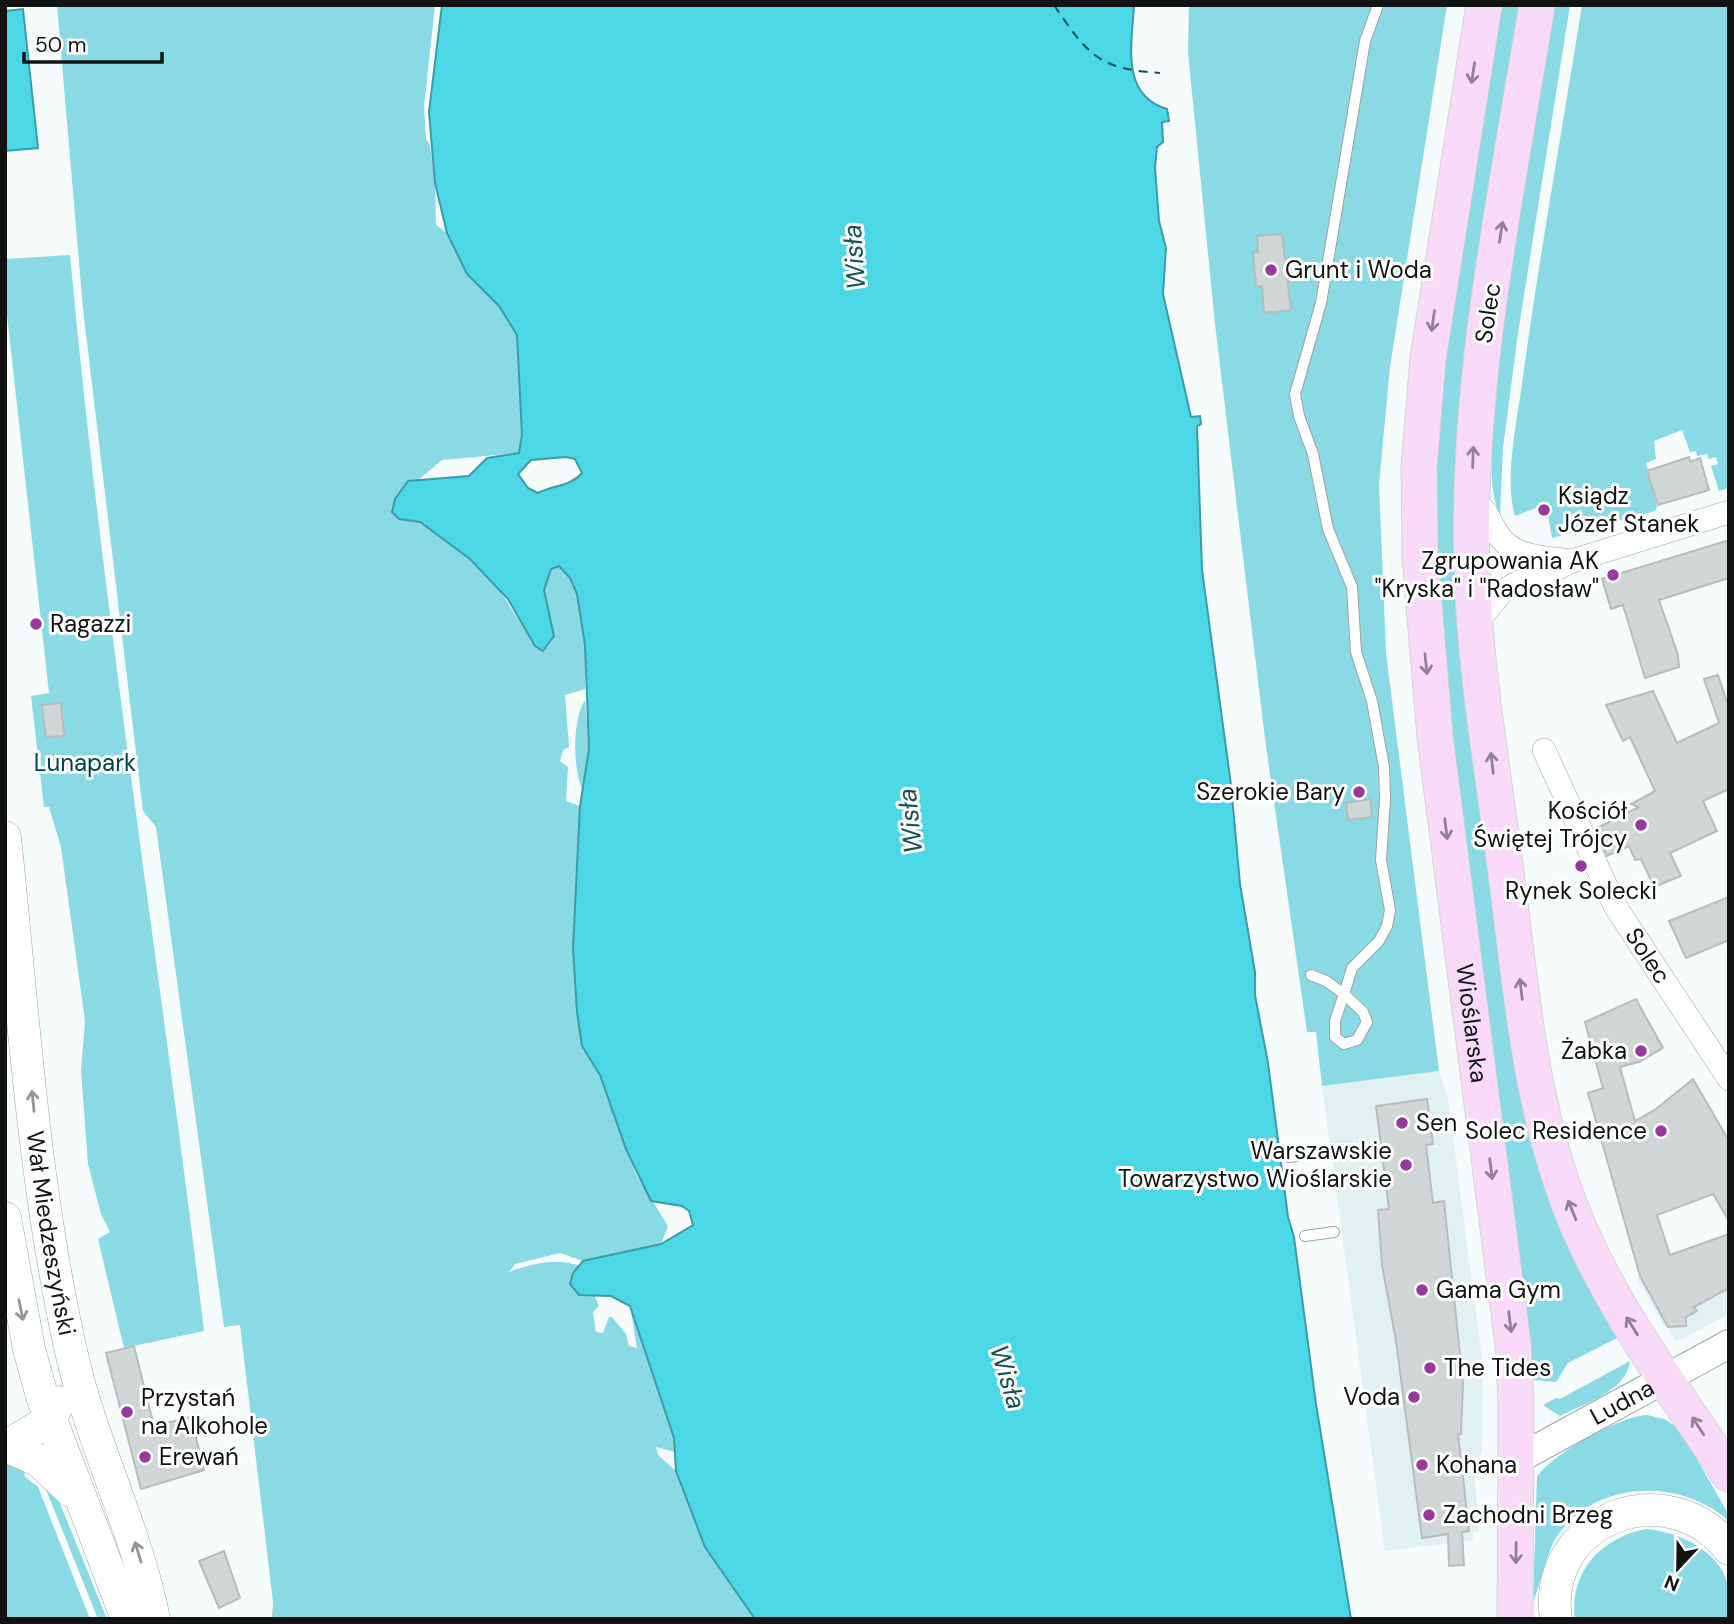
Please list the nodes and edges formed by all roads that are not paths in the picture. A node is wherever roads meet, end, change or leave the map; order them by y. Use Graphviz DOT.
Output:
graph roads {
  1 [pos="1378,5"];
  2 [pos="1484,5"];
  3 [pos="1537,5"];
  4 [pos="1473,500"];
  5 [pos="1729,512"];
  6 [pos="1572,561"];
  7 [pos="1476,623"];
  8 [pos="1544,750"];
  9 [pos="5,837"];
  10 [pos="1311,975"];
  11 [pos="1729,1079"];
  12 [pos="1323,1152"];
  13 [pos="1289,1157"];
  14 [pos="5,1218"];
  15 [pos="1334,1232"];
  16 [pos="1305,1236"];
  17 [pos="1729,1344"];
  18 [pos="74,1361"];
  19 [pos="35,1370"];
  20 [pos="1666,1379"];
  21 [pos="51,1414"];
  22 [pos="9,1434"];
  23 [pos="101,1455"];
  24 [pos="1516,1460"];
  25 [pos="1729,1474"];
  26 [pos="80,1500"];
  27 [pos="1729,1549"];
  28 [pos="1555,1612"];
  29 [pos="127,1619"];
  30 [pos="154,1619"];
  31 [pos="1515,1619"];
  1 -- 10 [label="lane"];
  2 -- 24 [label="main road, Wioślarska, one-way"];
  4 -- 3 [label="main road, Solec, one-way"];
  4 -- 6 [label="street"];
  4 -- 7 [label="main road, Solec"];
  5 -- 6 [label="street"];
  6 -- 7 [label="street"];
  20 -- 7 [label="main road, one-way"];
  8 -- 11 [label="street, Solec"];
  18 -- 9 [label="main road, Wał Miedzeszyński, one-way"];
  12 -- 13 [label="lane"];
  14 -- 19 [label="main road, Wał Miedzeszyński, one-way"];
  15 -- 16 [label="lane"];
  17 -- 20 [label="street, Ludna"];
  18 -- 21 [label="main road"];
  18 -- 23 [label="main road, Wał Miedzeszyński"];
  19 -- 21 [label="main road, Wał Miedzeszyński"];
  19 -- 22 [label="main road"];
  20 -- 24 [label="street, Ludna"];
  25 -- 20 [label="main road, one-way"];
  21 -- 22 [label="main road"];
  21 -- 23 [label="main road"];
  21 -- 26 [label="main road, Wał Miedzeszyński"];
  22 -- 26 [label="main road"];
  30 -- 23 [label="main road, Wał Miedzeszyński, one-way"];
  24 -- 31 [label="main road, Wioślarska, one-way"];
  26 -- 29 [label="main road, Wał Miedzeszyński"];
  27 -- 28 [label="main road"];
}
